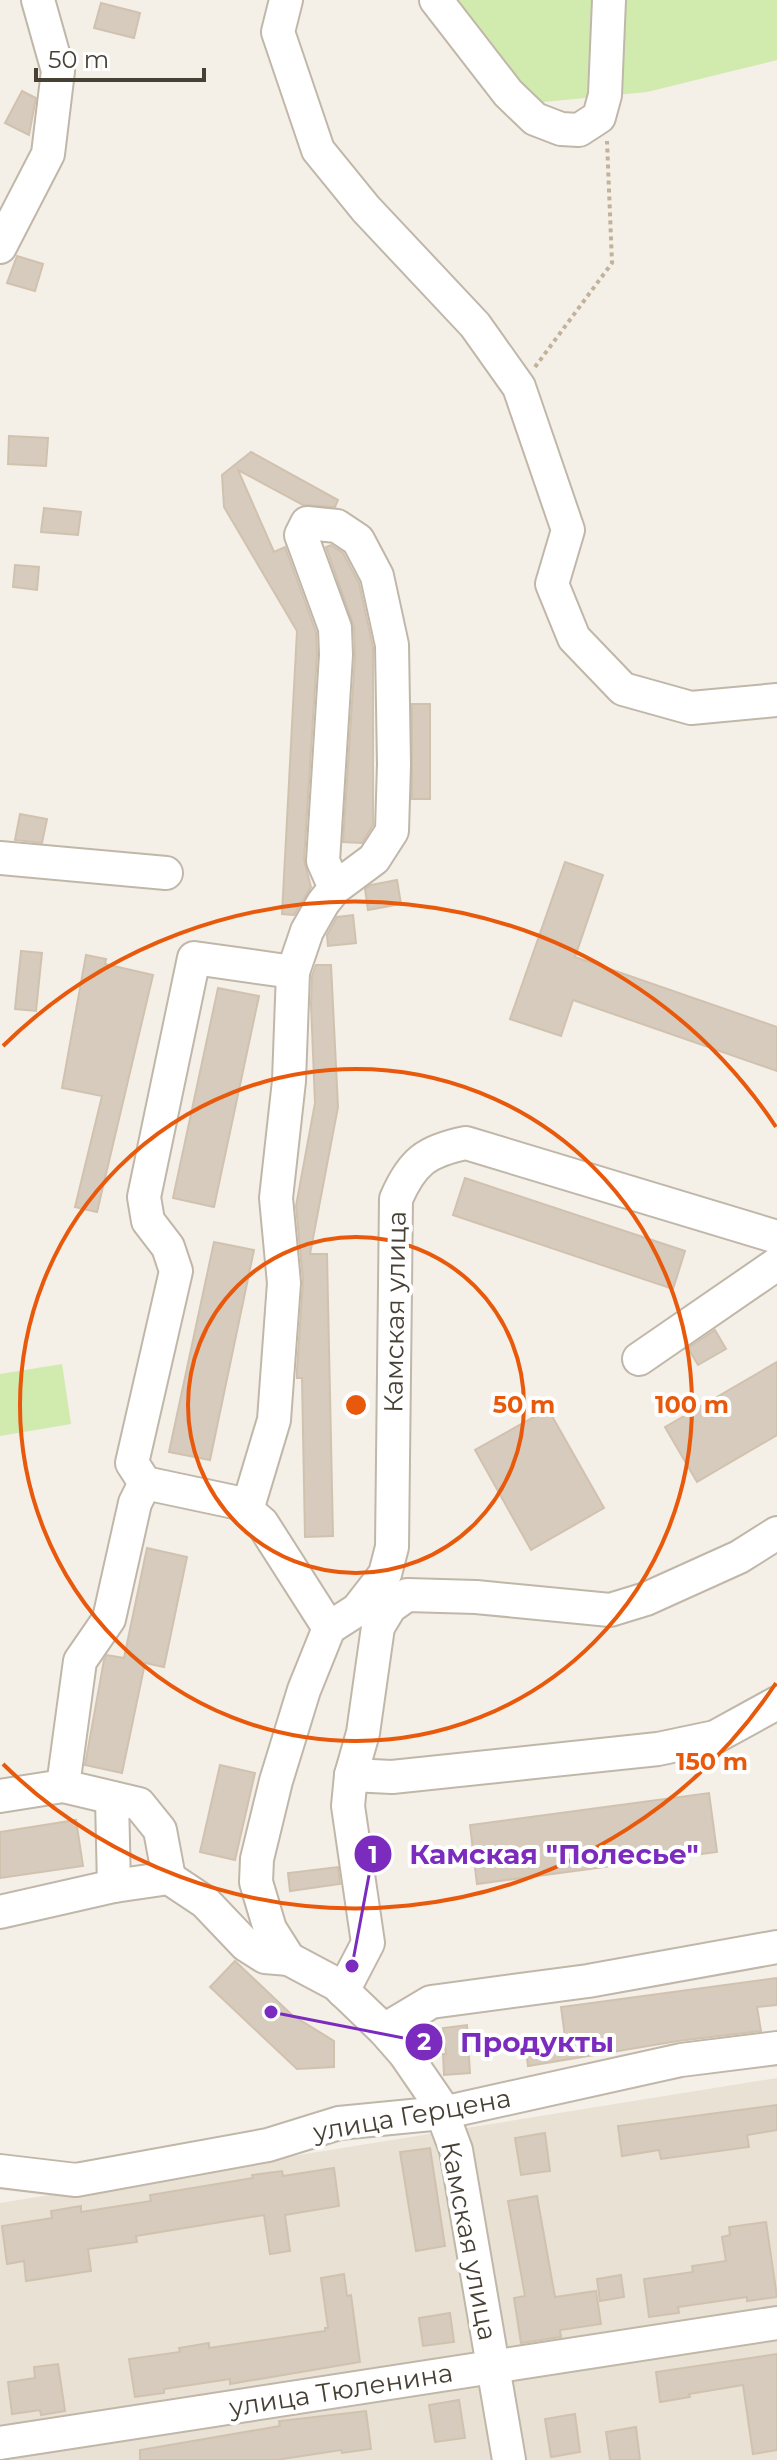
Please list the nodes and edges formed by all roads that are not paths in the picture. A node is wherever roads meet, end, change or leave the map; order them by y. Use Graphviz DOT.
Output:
graph roads {
  1 [pos="38,0"];
  2 [pos="286,0"];
  3 [pos="436,0"];
  4 [pos="609,0"];
  5 [pos="0,247"];
  6 [pos="777,700"];
  7 [pos="0,858"];
  8 [pos="166,873"];
  9 [pos="335,888"];
  10 [pos="293,972"];
  11 [pos="777,1237"];
  12 [pos="777,1264"];
  13 [pos="639,1359"];
  14 [pos="145,1483"];
  15 [pos="247,1510"];
  16 [pos="777,1533"];
  17 [pos="329,1628"];
  18 [pos="777,1703"];
  19 [pos="351,1775"];
  20 [pos="63,1786"];
  21 [pos="0,1796"];
  22 [pos="112,1798"];
  23 [pos="169,1878"];
  24 [pos="114,1886"];
  25 [pos="0,1912"];
  26 [pos="777,1947"];
  27 [pos="289,1959"];
  28 [pos="343,1991"];
  29 [pos="384,2030"];
  30 [pos="777,2048"];
  31 [pos="442,2113"];
  32 [pos="0,2171"];
  33 [pos="777,2323"];
  34 [pos="492,2366"];
  35 [pos="0,2443"];
  36 [pos="509,2460"];
  1 -- 5 [label="street"];
  2 -- 6 [label="street"];
  3 -- 4 [label="street"];
  7 -- 8 [label="street"];
  9 -- 9 [label="street"];
  9 -- 10 [label="street"];
  10 -- 14 [label="street"];
  10 -- 15 [label="street"];
  11 -- 17 [label="street, Камская улица"];
  12 -- 13 [label="street"];
  14 -- 15 [label="street"];
  14 -- 20 [label="street"];
  15 -- 17 [label="street"];
  16 -- 19 [label="street"];
  17 -- 27 [label="street"];
  18 -- 19 [label="street"];
  19 -- 28 [label="street"];
  20 -- 21 [label="street"];
  20 -- 22 [label="street"];
  22 -- 23 [label="street"];
  22 -- 24 [label="street"];
  23 -- 24 [label="street"];
  23 -- 27 [label="street"];
  24 -- 25 [label="street"];
  26 -- 29 [label="street"];
  27 -- 28 [label="street, Камская улица"];
  28 -- 29 [label="street, Камская улица"];
  29 -- 31 [label="street, Камская улица"];
  30 -- 31 [label="street, улица Герцена"];
  31 -- 32 [label="street, улица Герцена"];
  31 -- 34 [label="street, Камская улица"];
  33 -- 34 [label="street, улица Тюленина"];
  34 -- 35 [label="street, улица Тюленина"];
  34 -- 36 [label="street, Камская улица"];
}
